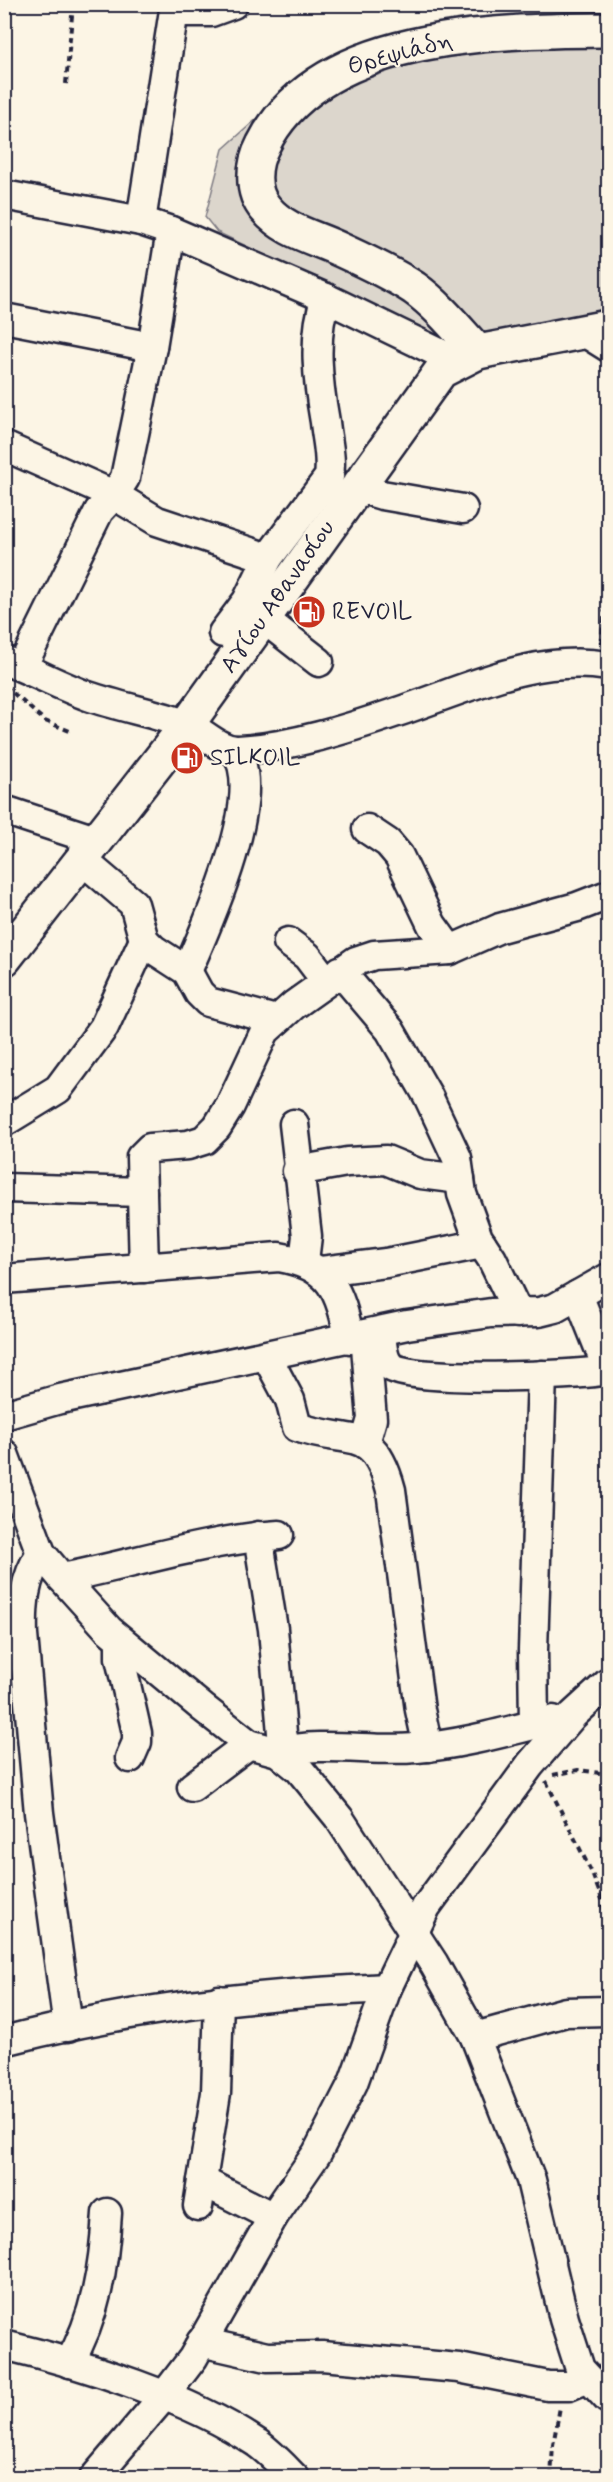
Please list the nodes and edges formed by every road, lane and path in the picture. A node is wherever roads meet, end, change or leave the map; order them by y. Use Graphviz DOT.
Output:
graph roads {
  1 [pos="73,4"];
  2 [pos="232,4"];
  3 [pos="174,8"];
  4 [pos="609,30"];
  5 [pos="66,84"];
  6 [pos="4,195"];
  7 [pos="141,220"];
  8 [pos="171,231"];
  9 [pos="326,298"];
  10 [pos="4,318"];
  11 [pos="600,335"];
  12 [pos="152,347"];
  13 [pos="467,356"];
  14 [pos="4,446"];
  15 [pos="356,487"];
  16 [pos="114,495"];
  17 [pos="463,509"];
  18 [pos="268,558"];
  19 [pos="609,580"];
  20 [pos="264,619"];
  21 [pos="222,633"];
  22 [pos="319,662"];
  23 [pos="604,665"];
  24 [pos="10,671"];
  25 [pos="187,724"];
  26 [pos="72,732"];
  27 [pos="235,750"];
  28 [pos="4,810"];
  29 [pos="367,829"];
  30 [pos="88,849"];
  31 [pos="609,895"];
  32 [pos="144,940"];
  33 [pos="288,942"];
  34 [pos="450,950"];
  35 [pos="4,959"];
  36 [pos="187,971"];
  37 [pos="333,976"];
  38 [pos="276,1020"];
  39 [pos="4,1122"];
  40 [pos="294,1124"];
  41 [pos="297,1171"];
  42 [pos="460,1179"];
  43 [pos="4,1188"];
  44 [pos="142,1192"];
  45 [pos="482,1244"];
  46 [pos="312,1266"];
  47 [pos="144,1269"];
  48 [pos="609,1278"];
  49 [pos="4,1279"];
  50 [pos="578,1295"];
  51 [pos="518,1313"];
  52 [pos="365,1335"];
  53 [pos="267,1357"];
  54 [pos="609,1370"];
  55 [pos="542,1375"];
  56 [pos="4,1415"];
  57 [pos="365,1443"];
  58 [pos="4,1454"];
  59 [pos="41,1553"];
  60 [pos="62,1578"];
  61 [pos="120,1640"];
  62 [pos="16,1682"];
  63 [pos="609,1683"];
  64 [pos="573,1715"];
  65 [pos="534,1724"];
  66 [pos="249,1744"];
  67 [pos="428,1747"];
  68 [pos="282,1751"];
  69 [pos="130,1758"];
  70 [pos="609,1774"];
  71 [pos="192,1787"];
  72 [pos="609,1886"];
  73 [pos="602,1899"];
  74 [pos="412,1932"];
  75 [pos="609,1938"];
  76 [pos="387,1988"];
  77 [pos="219,2000"];
  78 [pos="609,2011"];
  79 [pos="68,2027"];
  80 [pos="475,2037"];
  81 [pos="4,2041"];
  82 [pos="107,2213"];
  83 [pos="273,2217"];
  84 [pos="201,2343"];
  85 [pos="4,2345"];
  86 [pos="69,2363"];
  87 [pos="578,2382"];
  88 [pos="164,2396"];
  89 [pos="609,2399"];
  90 [pos="94,2478"];
  91 [pos="295,2478"];
  92 [pos="551,2478"];
  1 -- 5 [label="path"];
  2 -- 3 [label="street"];
  3 -- 7 [label="street"];
  4 -- 13 [label="main road, Θρεψιάδη"];
  6 -- 7 [label="street"];
  7 -- 8 [label="street"];
  8 -- 9 [label="street"];
  8 -- 12 [label="street"];
  9 -- 13 [label="street"];
  9 -- 18 [label="street"];
  10 -- 12 [label="street"];
  11 -- 13 [label="main road"];
  12 -- 16 [label="street"];
  13 -- 15 [label="main road, Αγίου Αθανασίου"];
  14 -- 16 [label="street"];
  15 -- 17 [label="street"];
  15 -- 20 [label="main road, Αγίου Αθανασίου"];
  16 -- 18 [label="street"];
  16 -- 24 [label="street"];
  18 -- 21 [label="street"];
  19 -- 23 [label="path"];
  20 -- 22 [label="street"];
  20 -- 25 [label="main road, Αγίου Αθανασίου"];
  23 -- 27 [label="street"];
  24 -- 25 [label="street"];
  24 -- 26 [label="path"];
  25 -- 27 [label="street"];
  25 -- 30 [label="main road, Αγίου Αθανασίου"];
  27 -- 36 [label="street"];
  28 -- 30 [label="street"];
  29 -- 34 [label="street"];
  30 -- 32 [label="street"];
  30 -- 35 [label="main road, Αγίου Αθανασίου"];
  31 -- 34 [label="street"];
  32 -- 36 [label="street"];
  32 -- 39 [label="street"];
  33 -- 37 [label="street"];
  34 -- 37 [label="street"];
  36 -- 38 [label="street"];
  37 -- 38 [label="street"];
  37 -- 42 [label="street"];
  38 -- 44 [label="street"];
  40 -- 41 [label="street"];
  41 -- 42 [label="street"];
  41 -- 46 [label="street"];
  42 -- 45 [label="street"];
  43 -- 44 [label="street"];
  44 -- 47 [label="street"];
  45 -- 46 [label="street"];
  45 -- 51 [label="street"];
  46 -- 47 [label="street"];
  46 -- 52 [label="street"];
  47 -- 49 [label="street"];
  48 -- 50 [label="street"];
  50 -- 51 [label="street"];
  50 -- 54 [label="street"];
  51 -- 52 [label="street"];
  52 -- 53 [label="street"];
  52 -- 55 [label="street"];
  52 -- 57 [label="street"];
  53 -- 56 [label="street"];
  53 -- 57 [label="street"];
  54 -- 55 [label="street"];
  55 -- 65 [label="street"];
  57 -- 67 [label="street"];
  58 -- 59 [label="street"];
  59 -- 60 [label="street"];
  59 -- 62 [label="street"];
  60 -- 61 [label="street"];
  60 -- 68 [label="street"];
  61 -- 66 [label="street"];
  61 -- 69 [label="street"];
  62 -- 79 [label="street"];
  63 -- 64 [label="street"];
  64 -- 65 [label="street"];
  64 -- 74 [label="street"];
  65 -- 67 [label="street"];
  66 -- 68 [label="street"];
  66 -- 71 [label="street"];
  67 -- 68 [label="street"];
  68 -- 74 [label="street"];
  70 -- 73 [label="path"];
  72 -- 73 [label="path"];
  73 -- 75 [label="path"];
  74 -- 76 [label="street"];
  74 -- 80 [label="street"];
  76 -- 77 [label="street"];
  76 -- 83 [label="street"];
  77 -- 79 [label="street"];
  77 -- 83 [label="street"];
  78 -- 80 [label="street"];
  79 -- 81 [label="street"];
  80 -- 87 [label="street"];
  82 -- 86 [label="street"];
  83 -- 84 [label="street"];
  84 -- 87 [label="street"];
  84 -- 88 [label="street"];
  85 -- 86 [label="street"];
  86 -- 88 [label="street"];
  87 -- 89 [label="street"];
  87 -- 92 [label="path"];
  88 -- 90 [label="street"];
  88 -- 91 [label="street"];
}
